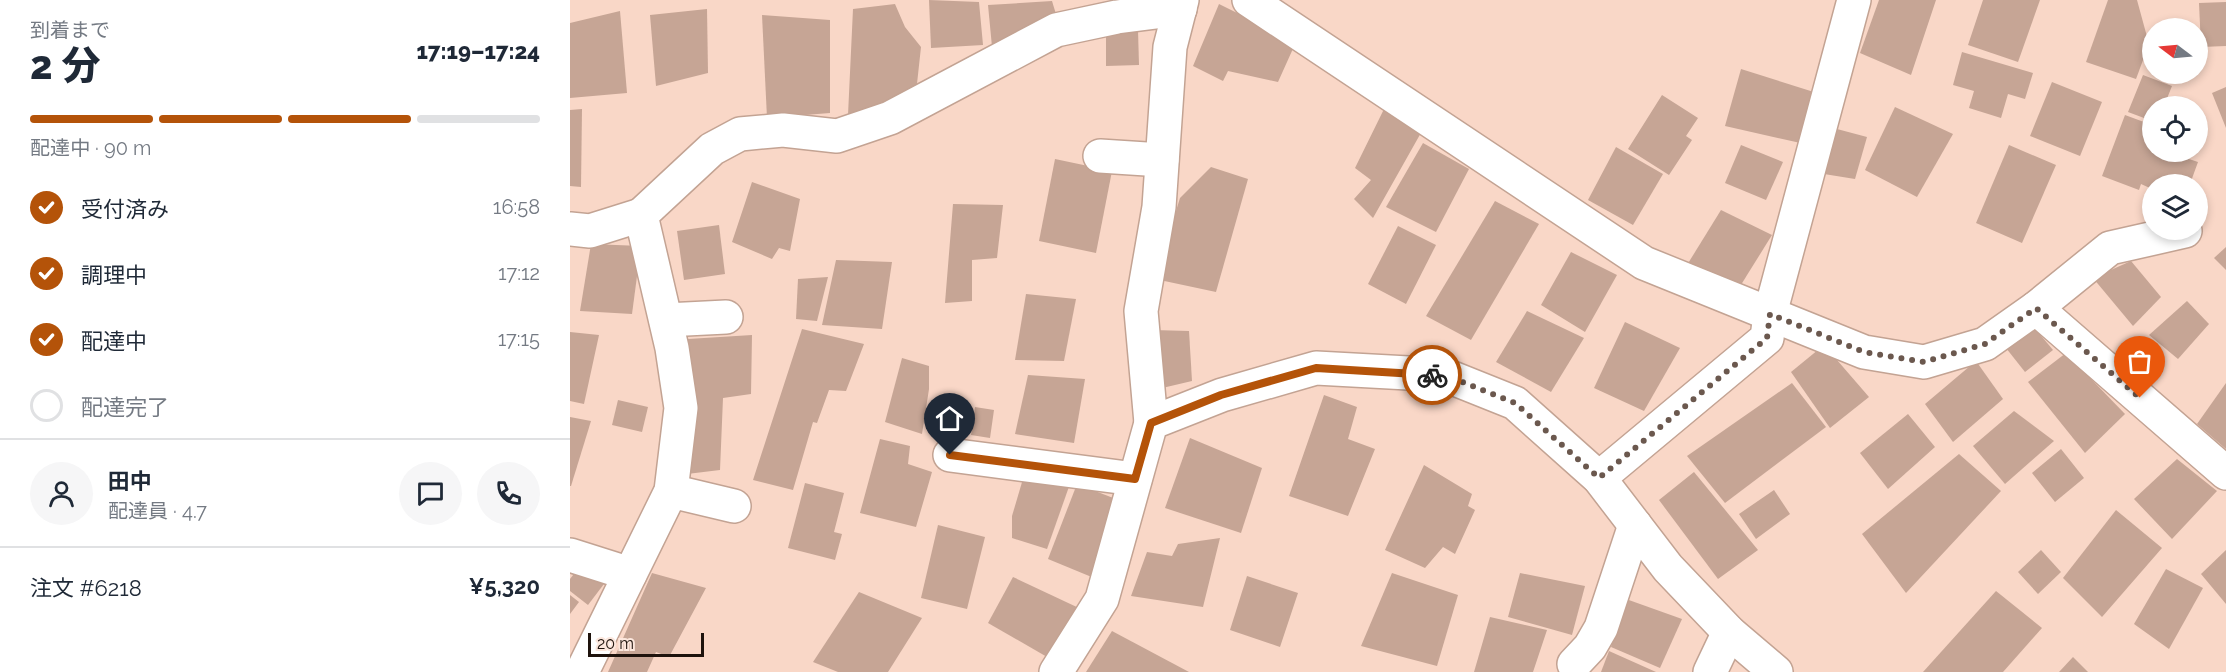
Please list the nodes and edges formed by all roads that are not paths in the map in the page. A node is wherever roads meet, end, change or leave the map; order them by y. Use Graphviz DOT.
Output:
graph roads {
  1 [pos="1249,0"];
  2 [pos="1854,0"];
  3 [pos="1181,4"];
  4 [pos="1100,156"];
  5 [pos="1162,160"];
  6 [pos="641,215"];
  7 [pos="570,229"];
  8 [pos="2145,240"];
  9 [pos="2036,308"];
  10 [pos="1770,314"];
  11 [pos="726,317"];
  12 [pos="666,320"];
  13 [pos="1151,423"];
  14 [pos="950,455"];
  15 [pos="2226,473"];
  16 [pos="1599,478"];
  17 [pos="1135,479"];
  18 [pos="671,491"];
  19 [pos="734,506"];
  20 [pos="1635,525"];
  21 [pos="570,555"];
  22 [pos="630,574"];
  23 [pos="1730,632"];
  24 [pos="1574,664"];
  25 [pos="582,672"];
  26 [pos="1056,672"];
  27 [pos="1710,672"];
  28 [pos="1776,672"];
  1 -- 10 [label="street"];
  2 -- 10 [label="street"];
  3 -- 5 [label="street"];
  3 -- 6 [label="street"];
  4 -- 5 [label="street"];
  5 -- 13 [label="street"];
  6 -- 7 [label="street"];
  6 -- 12 [label="street"];
  8 -- 9 [label="street"];
  9 -- 10 [label="street"];
  9 -- 15 [label="street"];
  10 -- 16 [label="street"];
  11 -- 12 [label="street"];
  12 -- 18 [label="street"];
  13 -- 16 [label="street"];
  13 -- 17 [label="street"];
  14 -- 17 [label="street"];
  16 -- 20 [label="street"];
  17 -- 26 [label="street"];
  18 -- 19 [label="street"];
  18 -- 22 [label="street"];
  20 -- 23 [label="street"];
  20 -- 24 [label="street"];
  21 -- 22 [label="street"];
  22 -- 25 [label="street"];
  23 -- 27 [label="street"];
  23 -- 28 [label="street"];
}
